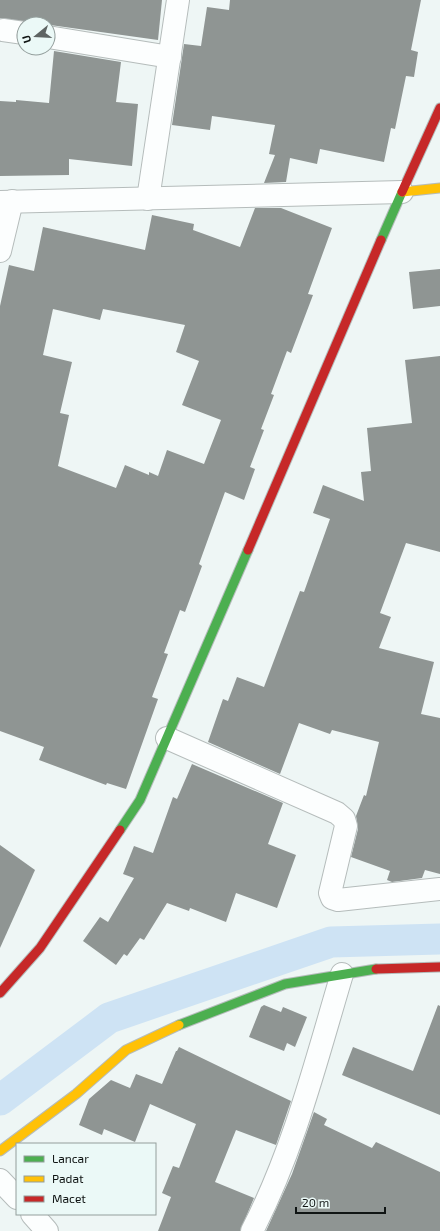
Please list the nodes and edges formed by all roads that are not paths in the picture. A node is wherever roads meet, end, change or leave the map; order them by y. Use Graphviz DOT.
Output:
graph roads {
  1 [pos="178,0"];
  2 [pos="3,30"];
  3 [pos="16,32"];
  4 [pos="56,38"];
  5 [pos="170,57"];
  6 [pos="440,108"];
  7 [pos="440,188"];
  8 [pos="402,192"];
  9 [pos="148,199"];
  10 [pos="6,202"];
  11 [pos="0,251"];
  12 [pos="167,738"];
  13 [pos="440,889"];
  14 [pos="440,967"];
  15 [pos="342,974"];
  16 [pos="0,993"];
  17 [pos="0,1151"];
  18 [pos="0,1180"];
  19 [pos="16,1197"];
  20 [pos="33,1215"];
  21 [pos="47,1231"];
  22 [pos="252,1231"];
  1 -- 5 [label="street"];
  2 -- 3 [label="street"];
  4 -- 5 [label="street"];
  5 -- 9 [label="street"];
  6 -- 8 [label="main road"];
  7 -- 8 [label="main road"];
  8 -- 9 [label="street"];
  8 -- 12 [label="main road"];
  9 -- 10 [label="street"];
  10 -- 11 [label="street"];
  12 -- 13 [label="street"];
  12 -- 16 [label="main road"];
  14 -- 15 [label="main road"];
  15 -- 17 [label="main road"];
  15 -- 22 [label="street"];
  18 -- 19 [label="street"];
  20 -- 21 [label="street"];
}
